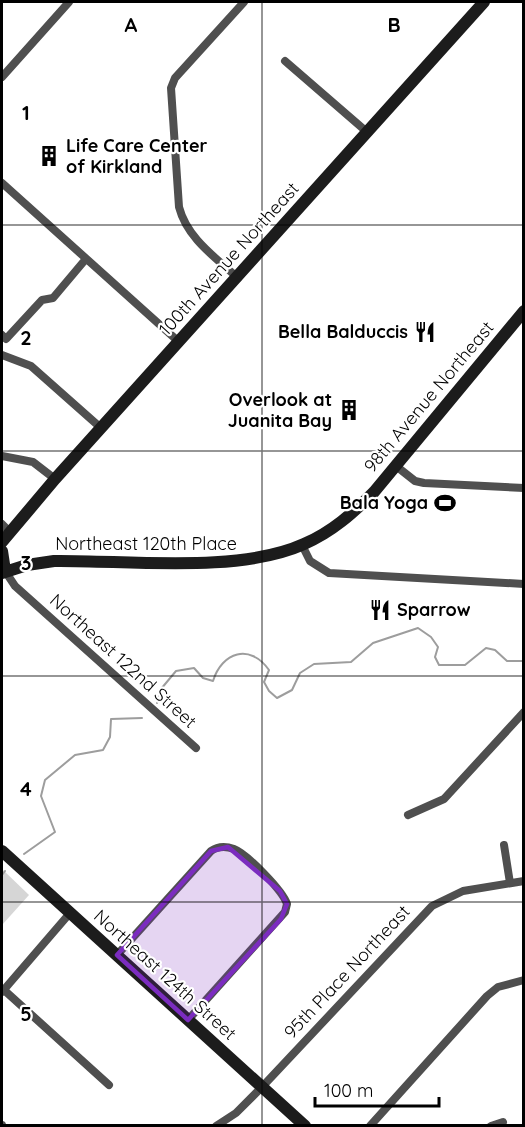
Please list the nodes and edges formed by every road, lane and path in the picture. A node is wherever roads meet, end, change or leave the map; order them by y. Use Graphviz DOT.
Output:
graph roads {
  1 [pos="69,2"];
  2 [pos="244,2"];
  3 [pos="484,2"];
  4 [pos="285,61"];
  5 [pos="2,77"];
  6 [pos="366,132"];
  7 [pos="2,183"];
  8 [pos="85,260"];
  9 [pos="238,278"];
  10 [pos="524,311"];
  11 [pos="2,335"];
  12 [pos="179,342"];
  13 [pos="2,355"];
  14 [pos="101,428"];
  15 [pos="2,456"];
  16 [pos="396,466"];
  17 [pos="55,478"];
  18 [pos="524,488"];
  19 [pos="5,528"];
  20 [pos="2,542"];
  21 [pos="302,546"];
  22 [pos="2,550"];
  23 [pos="3,572"];
  24 [pos="524,585"];
  25 [pos="524,712"];
  26 [pos="196,748"];
  27 [pos="408,815"];
  28 [pos="504,845"];
  29 [pos="2,851"];
  30 [pos="524,881"];
  31 [pos="510,883"];
  32 [pos="70,913"];
  33 [pos="117,956"];
  34 [pos="524,980"];
  35 [pos="3,992"];
  36 [pos="188,1020"];
  37 [pos="109,1085"];
  38 [pos="262,1087"];
  39 [pos="503,1122"];
  40 [pos="216,1125"];
  41 [pos="304,1125"];
  42 [pos="370,1125"];
  43 [pos="491,1125"];
  1 -- 5 [label="street"];
  2 -- 9 [label="street"];
  3 -- 6 [label="street, 100th Avenue Northeast"];
  4 -- 6 [label="street"];
  6 -- 9 [label="street, 100th Avenue Northeast"];
  7 -- 8 [label="street"];
  8 -- 11 [label="street"];
  8 -- 12 [label="street"];
  9 -- 12 [label="street, 100th Avenue Northeast"];
  10 -- 16 [label="street, 98th Avenue Northeast"];
  12 -- 14 [label="street, 100th Avenue Northeast"];
  13 -- 14 [label="street"];
  14 -- 17 [label="street, 100th Avenue Northeast"];
  15 -- 17 [label="street"];
  16 -- 18 [label="street"];
  16 -- 21 [label="street, 98th Avenue Northeast"];
  17 -- 19 [label="street, 100th Avenue Northeast"];
  19 -- 20 [label="street, 100th Avenue Northeast"];
  21 -- 23 [label="street, Northeast 120th Place"];
  21 -- 24 [label="street"];
  22 -- 23 [label="street"];
  23 -- 26 [label="street, Northeast 122nd Street"];
  25 -- 27 [label="street"];
  28 -- 31 [label="street"];
  29 -- 32 [label="street, Northeast 124th Street"];
  30 -- 31 [label="street, 95th Place Northeast"];
  31 -- 38 [label="street, 95th Place Northeast"];
  32 -- 33 [label="street, Northeast 124th Street"];
  32 -- 35 [label="street"];
  33 -- 36 [label="street, Northeast 124th Street"];
  33 -- 36 [label="street"];
  34 -- 42 [label="street"];
  35 -- 37 [label="street"];
  36 -- 38 [label="street, Northeast 124th Street"];
  38 -- 40 [label="street, 95th Place Northeast"];
  38 -- 41 [label="street, Northeast 124th Street"];
  39 -- 43 [label="street"];
}
